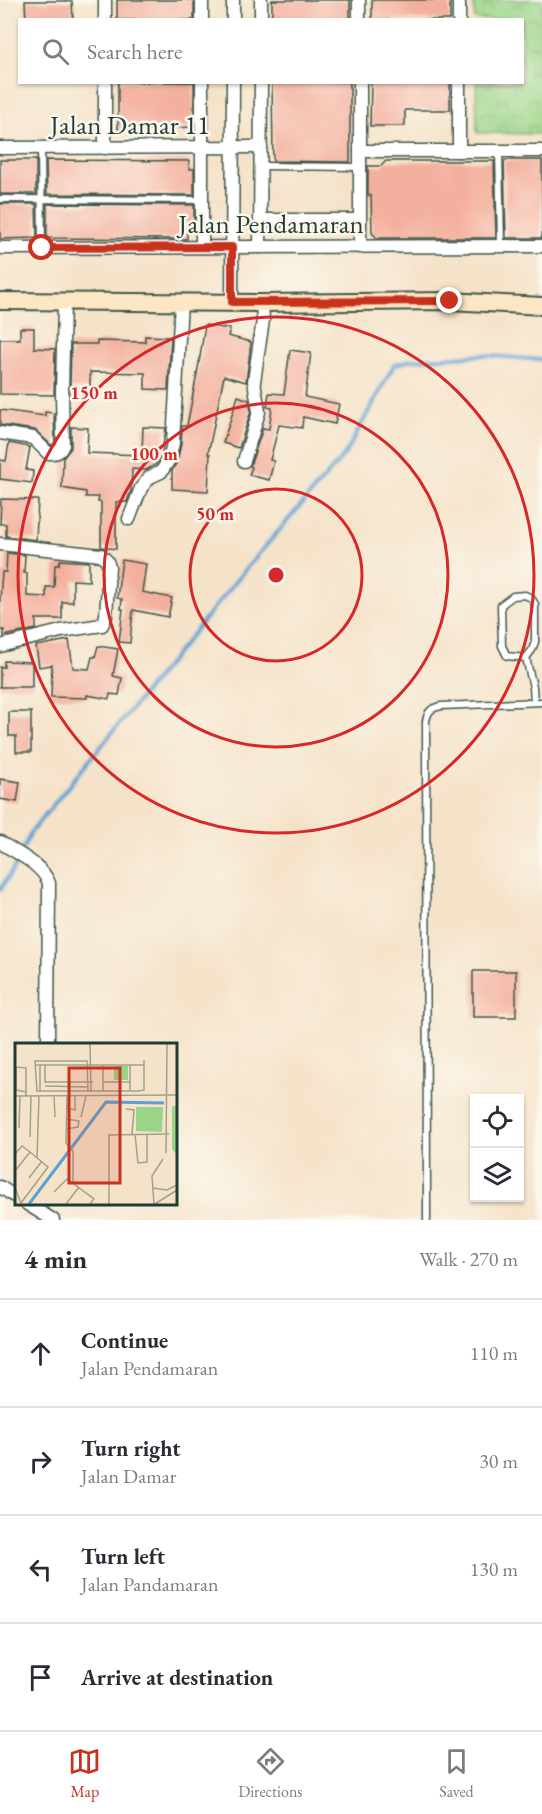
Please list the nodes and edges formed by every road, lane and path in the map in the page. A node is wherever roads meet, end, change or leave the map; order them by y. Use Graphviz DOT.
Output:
graph roads {
  1 [pos="105,0"];
  2 [pos="202,0"];
  3 [pos="233,0"];
  4 [pos="261,0"];
  5 [pos="359,0"];
  6 [pos="459,0"];
  7 [pos="105,18"];
  8 [pos="202,18"];
  9 [pos="233,18"];
  10 [pos="261,18"];
  11 [pos="359,18"];
  12 [pos="459,18"];
  13 [pos="105,84"];
  14 [pos="202,84"];
  15 [pos="233,84"];
  16 [pos="261,84"];
  17 [pos="360,84"];
  18 [pos="459,84"];
  19 [pos="202,147"];
  20 [pos="233,147"];
  21 [pos="261,147"];
  22 [pos="0,148"];
  23 [pos="41,148"];
  24 [pos="105,148"];
  25 [pos="360,151"];
  26 [pos="459,151"];
  27 [pos="499,151"];
  28 [pos="542,151"];
  29 [pos="260,166"];
  30 [pos="360,167"];
  31 [pos="0,199"];
  32 [pos="42,199"];
  33 [pos="202,200"];
  34 [pos="260,220"];
  35 [pos="360,220"];
  36 [pos="501,246"];
  37 [pos="542,246"];
  38 [pos="202,247"];
  39 [pos="232,247"];
  40 [pos="260,247"];
  41 [pos="360,247"];
  42 [pos="0,248"];
  43 [pos="42,248"];
  44 [pos="542,296"];
  45 [pos="0,301"];
  46 [pos="64,301"];
  47 [pos="450,301"];
  48 [pos="181,302"];
  49 [pos="232,302"];
  50 [pos="262,303"];
  51 [pos="542,306"];
  52 [pos="0,433"];
  53 [pos="244,461"];
  54 [pos="129,519"];
  55 [pos="0,544"];
  56 [pos="0,646"];
  57 [pos="526,658"];
  58 [pos="534,702"];
  59 [pos="542,702"];
  60 [pos="0,842"];
  61 [pos="48,1043"];
  62 [pos="0,1187"];
  63 [pos="15,1196"];
  64 [pos="31,1205"];
  65 [pos="48,1213"];
  66 [pos="427,1220"];
  1 -- 7 [label="street"];
  2 -- 8 [label="street"];
  3 -- 9 [label="street"];
  4 -- 10 [label="street"];
  5 -- 11 [label="street"];
  6 -- 12 [label="street"];
  13 -- 24 [label="street"];
  14 -- 19 [label="street"];
  15 -- 20 [label="street"];
  16 -- 21 [label="street"];
  17 -- 25 [label="street"];
  18 -- 26 [label="street"];
  19 -- 20 [label="street, Jalan Damar 11"];
  19 -- 24 [label="street, Jalan Damar 11"];
  19 -- 33 [label="street"];
  20 -- 21 [label="street, Jalan Damar 11"];
  20 -- 39 [label="street"];
  21 -- 29 [label="street"];
  22 -- 23 [label="street, Jalan Damar 11"];
  23 -- 24 [label="street, Jalan Damar 11"];
  23 -- 32 [label="lane"];
  25 -- 26 [label="street"];
  25 -- 30 [label="street"];
  26 -- 27 [label="street"];
  27 -- 28 [label="street"];
  27 -- 36 [label="lane"];
  29 -- 30 [label="lane"];
  29 -- 34 [label="street"];
  30 -- 35 [label="street"];
  31 -- 32 [label="lane"];
  32 -- 33 [label="lane"];
  32 -- 43 [label="lane"];
  33 -- 38 [label="street"];
  34 -- 35 [label="street"];
  34 -- 40 [label="street"];
  35 -- 41 [label="street"];
  36 -- 37 [label="street, Jalan Pendamaran"];
  36 -- 41 [label="street, Jalan Pendamaran"];
  38 -- 39 [label="street, Jalan Pendamaran"];
  38 -- 43 [label="street, Jalan Pendamaran"];
  39 -- 40 [label="street, Jalan Pendamaran"];
  39 -- 49 [label="street"];
  40 -- 41 [label="street, Jalan Pendamaran"];
  42 -- 43 [label="street, Jalan Pendamaran"];
  44 -- 47 [label="main road"];
  45 -- 46 [label="main road"];
  46 -- 48 [label="main road"];
  46 -- 52 [label="street"];
  47 -- 50 [label="main road"];
  47 -- 51 [label="main road"];
  48 -- 49 [label="main road"];
  48 -- 54 [label="street"];
  49 -- 50 [label="main road"];
  50 -- 53 [label="street"];
  55 -- 56 [label="street"];
  57 -- 57 [label="lane"];
  57 -- 58 [label="lane"];
  58 -- 59 [label="lane"];
  58 -- 66 [label="lane"];
  60 -- 61 [label="street"];
  62 -- 63 [label="street"];
  64 -- 65 [label="street"];
}
